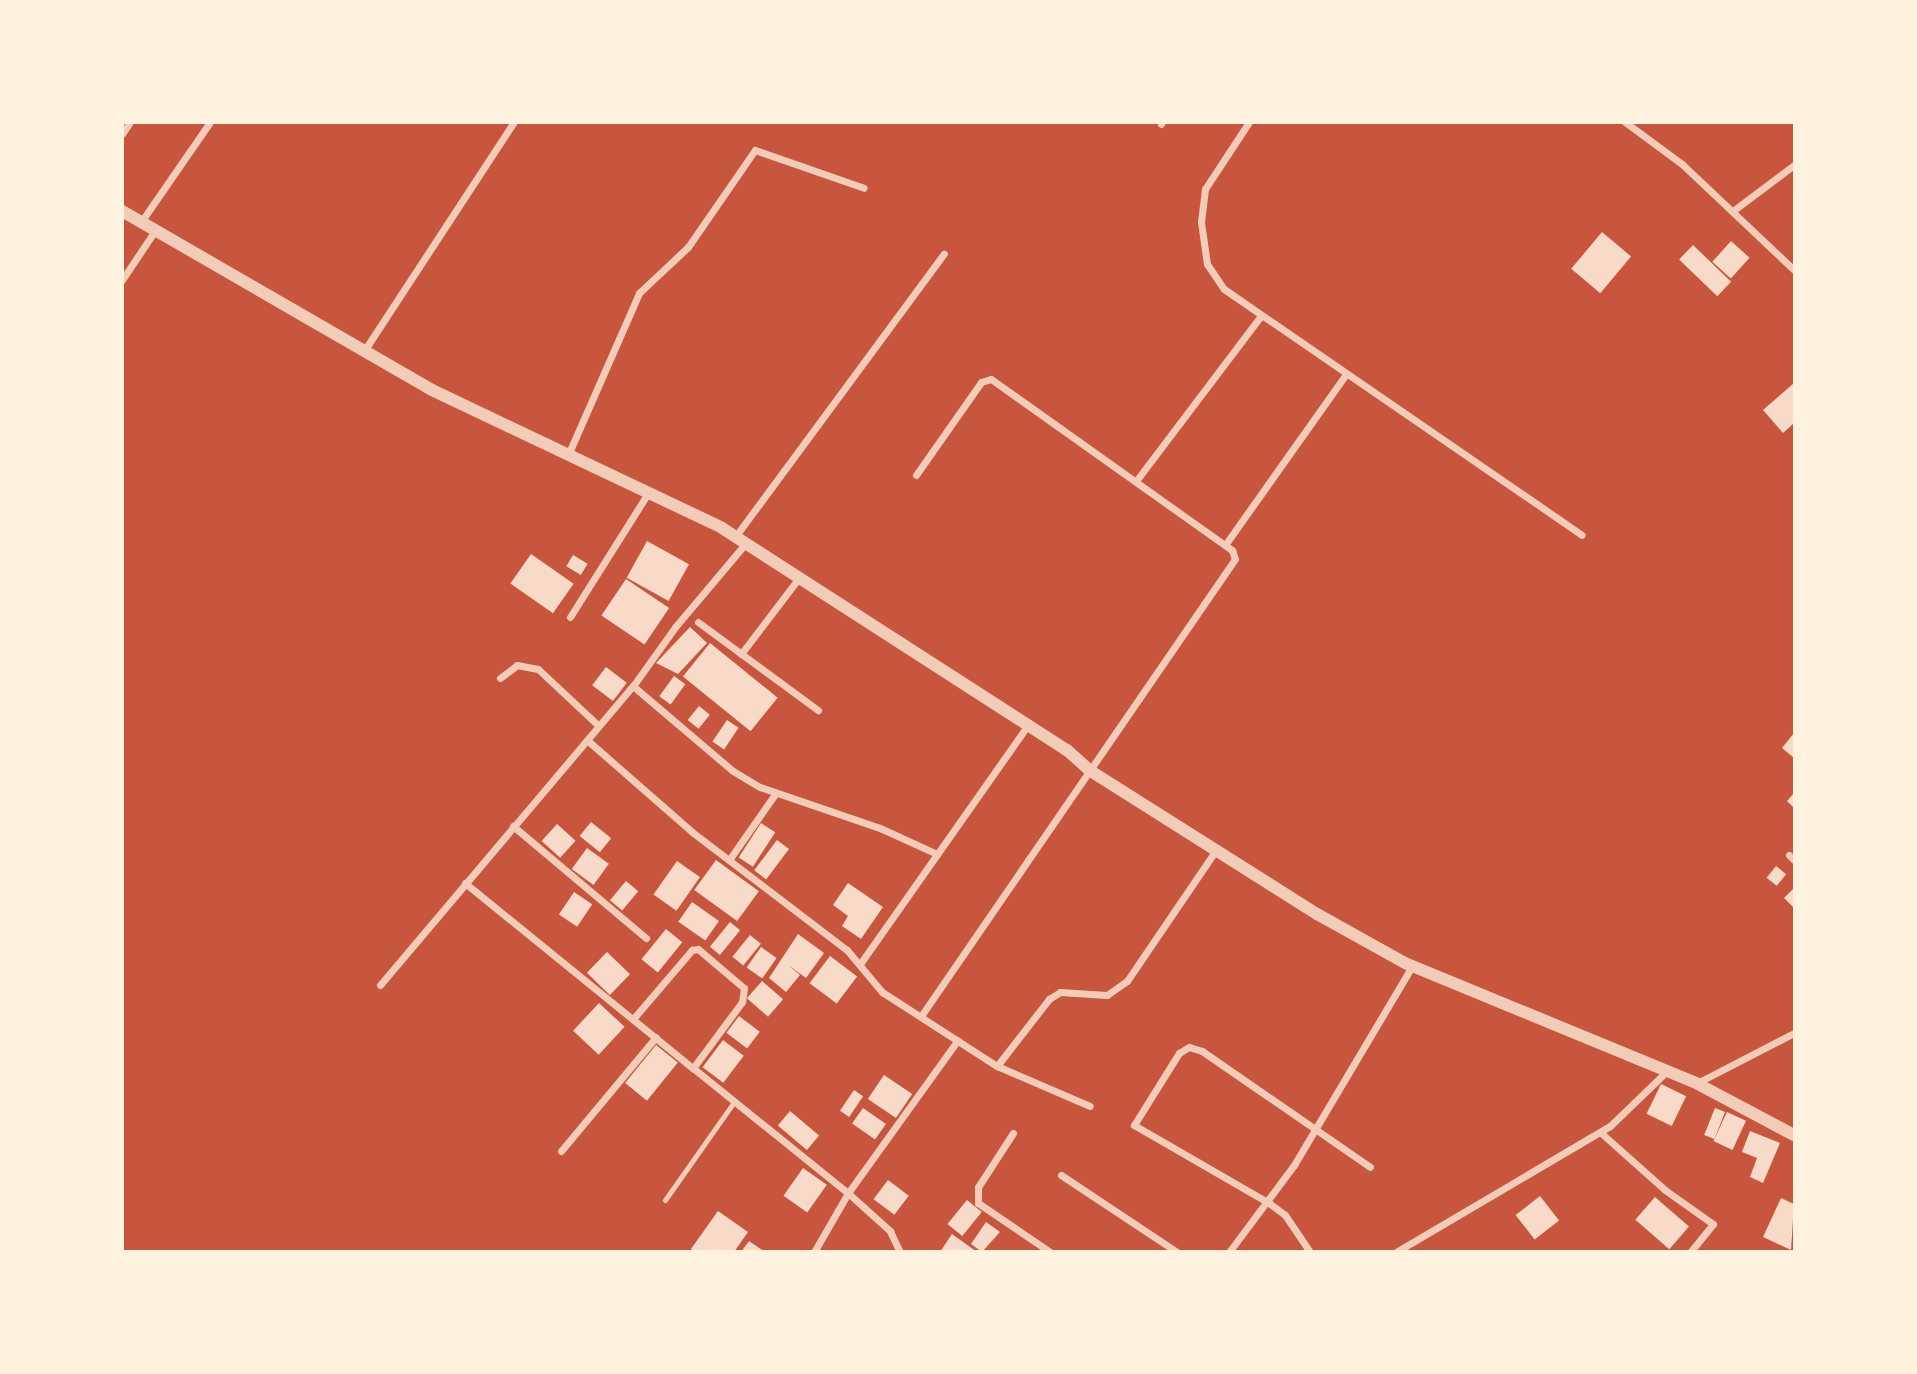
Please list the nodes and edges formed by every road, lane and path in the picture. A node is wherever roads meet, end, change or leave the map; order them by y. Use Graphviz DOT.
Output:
graph roads {
  1 [pos="130,122"];
  2 [pos="210,122"];
  3 [pos="514,122"];
  4 [pos="1249,122"];
  5 [pos="1625,122"];
  6 [pos="122,134"];
  7 [pos="1794,165"];
  8 [pos="864,188"];
  9 [pos="122,211"];
  10 [pos="1734,211"];
  11 [pos="141,222"];
  12 [pos="156,229"];
  13 [pos="944,254"];
  14 [pos="1794,270"];
  15 [pos="122,280"];
  16 [pos="1261,316"];
  17 [pos="364,351"];
  18 [pos="1346,374"];
  19 [pos="568,456"];
  20 [pos="916,475"];
  21 [pos="1136,481"];
  22 [pos="648,493"];
  23 [pos="1582,535"];
  24 [pos="740,540"];
  25 [pos="1225,545"];
  26 [pos="799,578"];
  27 [pos="570,617"];
  28 [pos="698,622"];
  29 [pos="741,654"];
  30 [pos="500,678"];
  31 [pos="633,686"];
  32 [pos="818,710"];
  33 [pos="1028,724"];
  34 [pos="599,726"];
  35 [pos="587,740"];
  36 [pos="1089,769"];
  37 [pos="775,794"];
  38 [pos="513,826"];
  39 [pos="1216,849"];
  40 [pos="937,854"];
  41 [pos="729,860"];
  42 [pos="464,883"];
  43 [pos="646,938"];
  44 [pos="860,964"];
  45 [pos="1412,966"];
  46 [pos="380,985"];
  47 [pos="921,1016"];
  48 [pos="634,1019"];
  49 [pos="1794,1033"];
  50 [pos="656,1037"];
  51 [pos="958,1040"];
  52 [pos="997,1066"];
  53 [pos="693,1068"];
  54 [pos="1668,1070"];
  55 [pos="1696,1083"];
  56 [pos="734,1102"];
  57 [pos="1090,1106"];
  58 [pos="1315,1129"];
  59 [pos="1600,1132"];
  60 [pos="1013,1133"];
  61 [pos="1794,1135"];
  62 [pos="561,1151"];
  63 [pos="1370,1167"];
  64 [pos="1061,1175"];
  65 [pos="848,1193"];
  66 [pos="665,1200"];
  67 [pos="1269,1203"];
  68 [pos="814,1251"];
  69 [pos="900,1251"];
  70 [pos="1050,1251"];
  71 [pos="1177,1251"];
  72 [pos="1229,1251"];
  73 [pos="1310,1251"];
  74 [pos="1396,1251"];
  75 [pos="1690,1251"];
  1 -- 6 [label="street"];
  2 -- 11 [label="street"];
  3 -- 17 [label="street"];
  4 -- 16 [label="street"];
  5 -- 10 [label="street"];
  7 -- 10 [label="street"];
  8 -- 19 [label="street"];
  9 -- 11 [label="street"];
  10 -- 14 [label="street"];
  11 -- 12 [label="street"];
  12 -- 15 [label="street"];
  12 -- 17 [label="street"];
  13 -- 24 [label="street"];
  16 -- 18 [label="street"];
  16 -- 21 [label="street"];
  17 -- 19 [label="street"];
  18 -- 23 [label="street"];
  18 -- 25 [label="street"];
  19 -- 22 [label="street"];
  20 -- 21 [label="street"];
  21 -- 25 [label="street"];
  22 -- 24 [label="street"];
  22 -- 27 [label="street"];
  24 -- 26 [label="street"];
  24 -- 31 [label="street"];
  25 -- 36 [label="street"];
  26 -- 29 [label="street"];
  26 -- 33 [label="street"];
  28 -- 29 [label="street"];
  29 -- 32 [label="street"];
  30 -- 34 [label="street"];
  31 -- 34 [label="street"];
  31 -- 37 [label="street"];
  33 -- 36 [label="street"];
  33 -- 40 [label="street"];
  34 -- 35 [label="street"];
  35 -- 38 [label="street"];
  35 -- 41 [label="street"];
  36 -- 39 [label="street"];
  36 -- 47 [label="street"];
  37 -- 40 [label="street"];
  37 -- 41 [label="street"];
  38 -- 42 [label="street"];
  38 -- 43 [label="street"];
  39 -- 45 [label="street"];
  39 -- 52 [label="street"];
  40 -- 44 [label="street"];
  41 -- 44 [label="street"];
  42 -- 46 [label="street"];
  42 -- 48 [label="street"];
  44 -- 47 [label="street"];
  45 -- 54 [label="street"];
  45 -- 58 [label="street"];
  47 -- 51 [label="street"];
  48 -- 50 [label="street"];
  48 -- 53 [label="street"];
  49 -- 55 [label="street"];
  50 -- 53 [label="street"];
  50 -- 62 [label="street"];
  51 -- 52 [label="street"];
  51 -- 65 [label="street"];
  52 -- 57 [label="street"];
  53 -- 56 [label="street"];
  54 -- 55 [label="street"];
  54 -- 59 [label="street"];
  55 -- 61 [label="street"];
  56 -- 65 [label="street"];
  56 -- 66 [label="lane"];
  58 -- 63 [label="street"];
  58 -- 67 [label="street"];
  58 -- 67 [label="street"];
  59 -- 74 [label="street"];
  59 -- 75 [label="street"];
  60 -- 70 [label="street"];
  64 -- 71 [label="street"];
  65 -- 68 [label="street"];
  65 -- 69 [label="street"];
  67 -- 72 [label="street"];
  67 -- 73 [label="street"];
}
